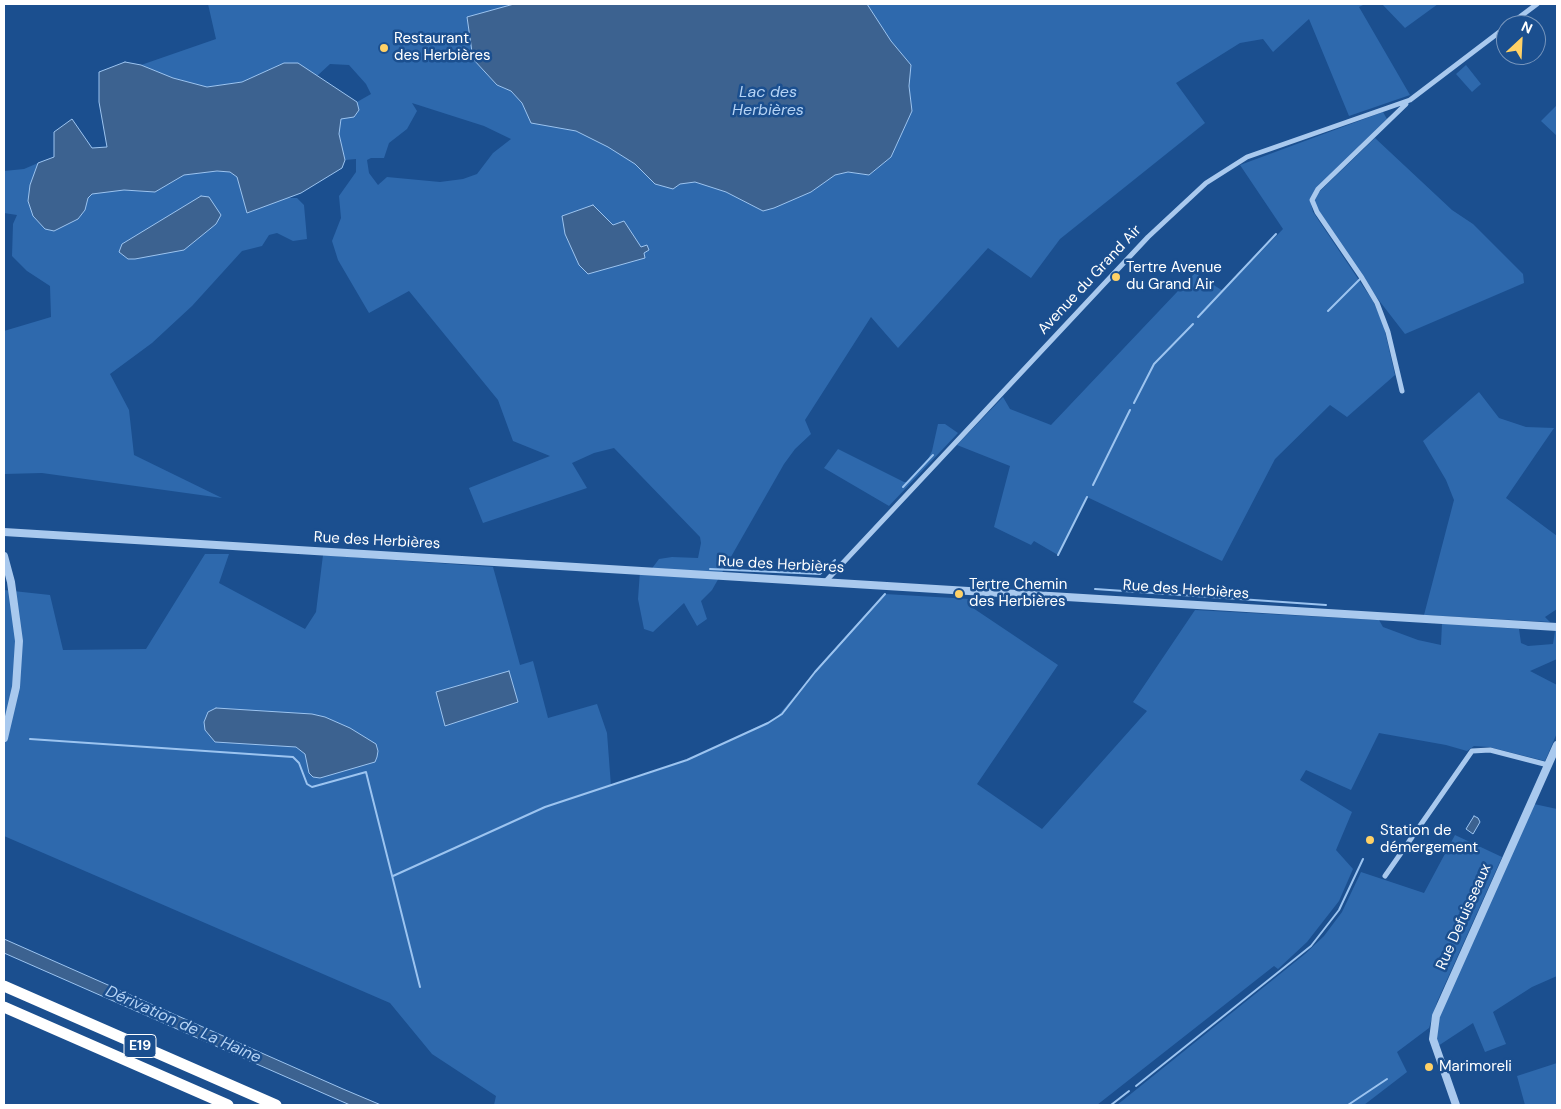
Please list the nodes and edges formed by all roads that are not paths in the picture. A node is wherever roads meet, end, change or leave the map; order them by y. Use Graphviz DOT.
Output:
graph roads {
  1 [pos="1538,4"];
  2 [pos="1522,15"];
  3 [pos="1496,34"];
  4 [pos="1410,100"];
  5 [pos="1402,391"];
  6 [pos="4,532"];
  7 [pos="4,556"];
  8 [pos="825,582"];
  9 [pos="1557,627"];
  10 [pos="4,738"];
  11 [pos="1557,745"];
  12 [pos="1548,765"];
  13 [pos="1385,876"];
  14 [pos="4,986"];
  15 [pos="4,1007"];
  16 [pos="228,1105"];
  17 [pos="276,1105"];
  18 [pos="1456,1105"];
  1 -- 2 [label="street, Avenue du Grand Air"];
  3 -- 4 [label="street, Avenue du Grand Air"];
  4 -- 5 [label="street"];
  4 -- 8 [label="street, Avenue du Grand Air"];
  6 -- 8 [label="street, Rue des Herbières"];
  7 -- 10 [label="street"];
  8 -- 9 [label="street, Rue des Herbières"];
  11 -- 12 [label="street, Rue Defuisseaux"];
  12 -- 13 [label="street"];
  12 -- 18 [label="street, Rue Defuisseaux"];
  14 -- 17 [label="highway, E19"];
  15 -- 16 [label="highway, E19"];
}
